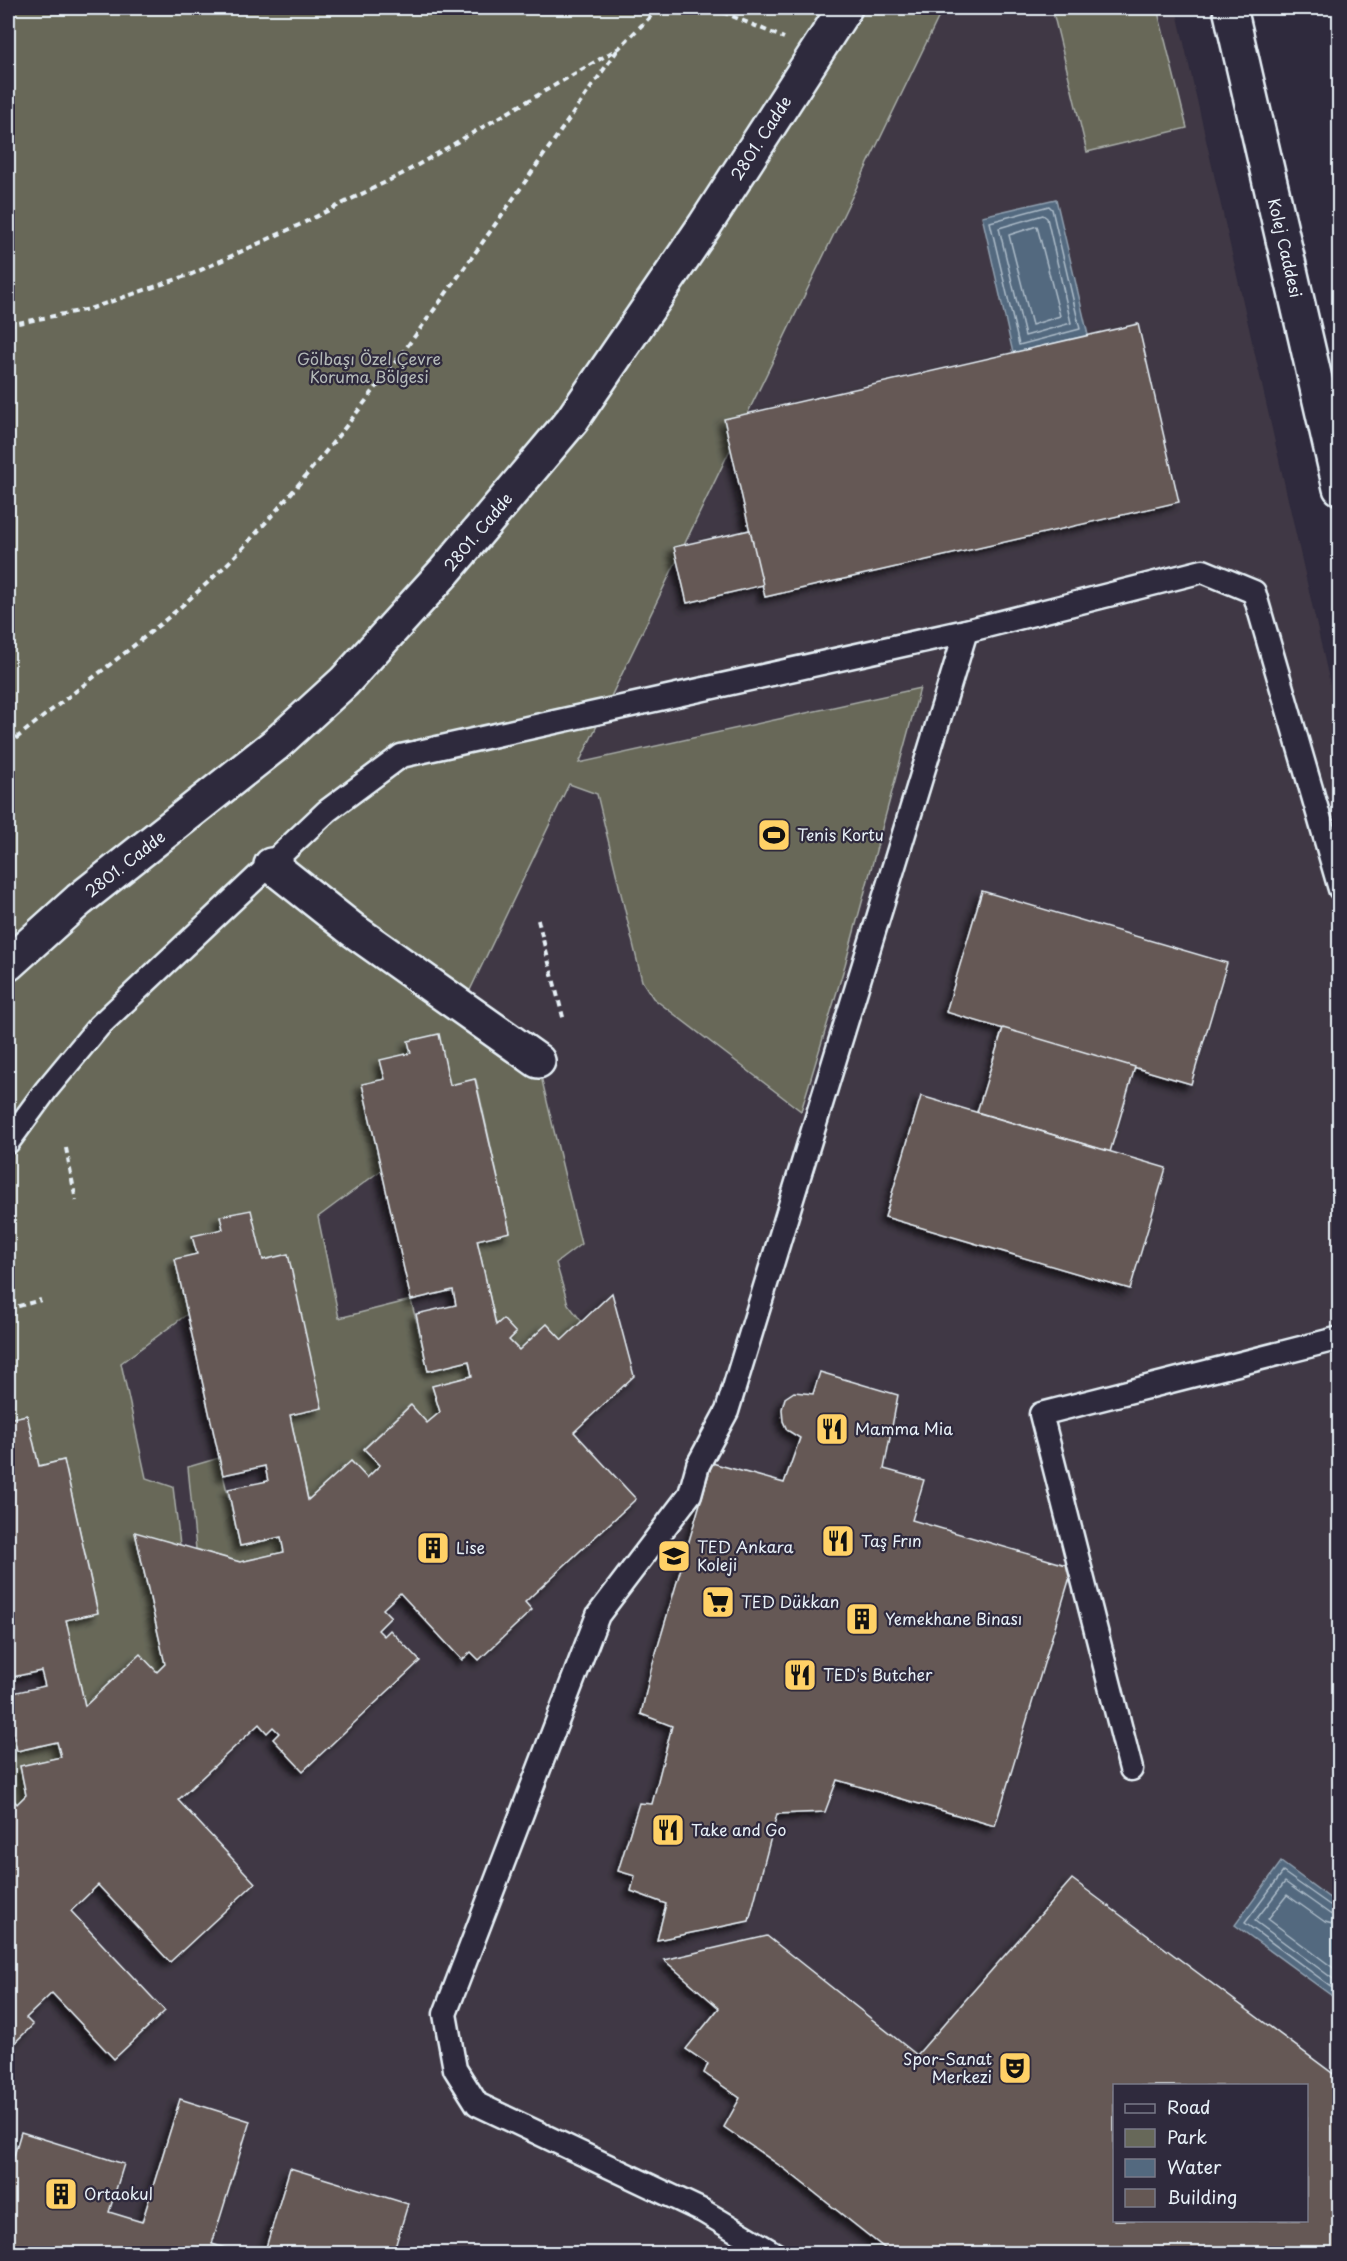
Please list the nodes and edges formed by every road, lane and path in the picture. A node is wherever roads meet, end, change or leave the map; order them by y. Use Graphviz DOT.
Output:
graph roads {
  1 [pos="659,8"];
  2 [pos="713,8"];
  3 [pos="845,8"];
  4 [pos="1230,8"];
  5 [pos="620,48"];
  6 [pos="816,52"];
  7 [pos="8,325"];
  8 [pos="1340,488"];
  9 [pos="966,631"];
  10 [pos="8,745"];
  11 [pos="271,865"];
  12 [pos="1340,889"];
  13 [pos="538,920"];
  14 [pos="8,964"];
  15 [pos="564,1022"];
  16 [pos="538,1061"];
  17 [pos="8,1142"];
  18 [pos="66,1148"];
  19 [pos="76,1201"];
  20 [pos="41,1300"];
  21 [pos="8,1309"];
  22 [pos="1340,1338"];
  23 [pos="1131,1769"];
  24 [pos="775,2253"];
  1 -- 5 [label="path"];
  2 -- 6 [label="path"];
  3 -- 6 [label="street, 2801. Cadde"];
  4 -- 8 [label="street, Kolej Caddesi"];
  5 -- 7 [label="path"];
  5 -- 10 [label="path"];
  6 -- 14 [label="street, 2801. Cadde"];
  9 -- 11 [label="lane"];
  9 -- 12 [label="lane"];
  9 -- 24 [label="lane"];
  11 -- 16 [label="street"];
  11 -- 17 [label="lane"];
  13 -- 15 [label="path"];
  18 -- 19 [label="path"];
  20 -- 21 [label="path"];
  22 -- 23 [label="lane"];
}
